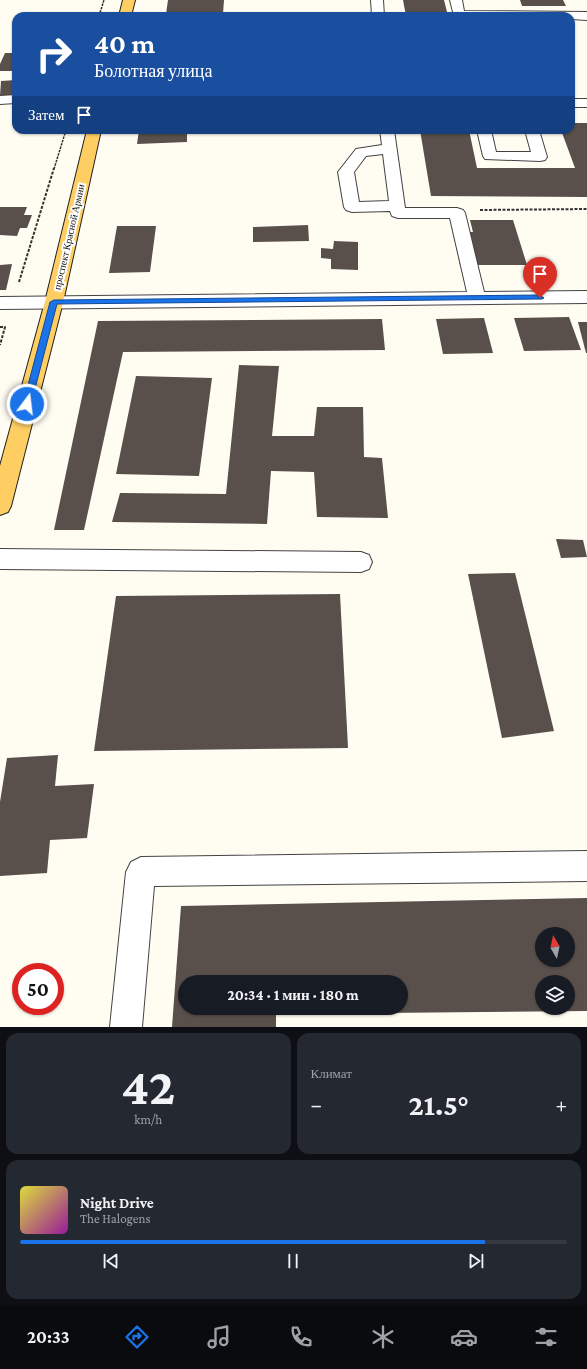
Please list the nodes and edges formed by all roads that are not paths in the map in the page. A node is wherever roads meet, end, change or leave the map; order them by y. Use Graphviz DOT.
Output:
graph roads {
  1 [pos="129,0"];
  2 [pos="377,0"];
  3 [pos="456,0"];
  4 [pos="491,0"];
  5 [pos="126,12"];
  6 [pos="378,12"];
  7 [pos="459,12"];
  8 [pos="495,12"];
  9 [pos="575,16"];
  10 [pos="587,16"];
  11 [pos="0,100"];
  12 [pos="12,100"];
  13 [pos="575,103"];
  14 [pos="587,103"];
  15 [pos="93,134"];
  16 [pos="387,134"];
  17 [pos="485,134"];
  18 [pos="533,134"];
  19 [pos="389,150"];
  20 [pos="396,206"];
  21 [pos="587,297"];
  22 [pos="477,298"];
  23 [pos="54,302"];
  24 [pos="0,303"];
  25 [pos="0,506"];
  26 [pos="0,559"];
  27 [pos="361,562"];
  28 [pos="587,866"];
  29 [pos="126,1027"];
  1 -- 5 [label="main road"];
  2 -- 6 [label="street"];
  3 -- 7 [label="street"];
  4 -- 8 [label="street"];
  9 -- 10 [label="street"];
  11 -- 12 [label="street"];
  13 -- 14 [label="street"];
  15 -- 23 [label="main road, проспект Красной Армии"];
  16 -- 19 [label="street"];
  17 -- 18 [label="street"];
  19 -- 20 [label="street"];
  19 -- 20 [label="street"];
  20 -- 22 [label="street"];
  21 -- 22 [label="street"];
  22 -- 23 [label="street"];
  23 -- 24 [label="street"];
  23 -- 25 [label="main road, проспект Красной Армии"];
  26 -- 27 [label="street"];
  28 -- 29 [label="street"];
}
